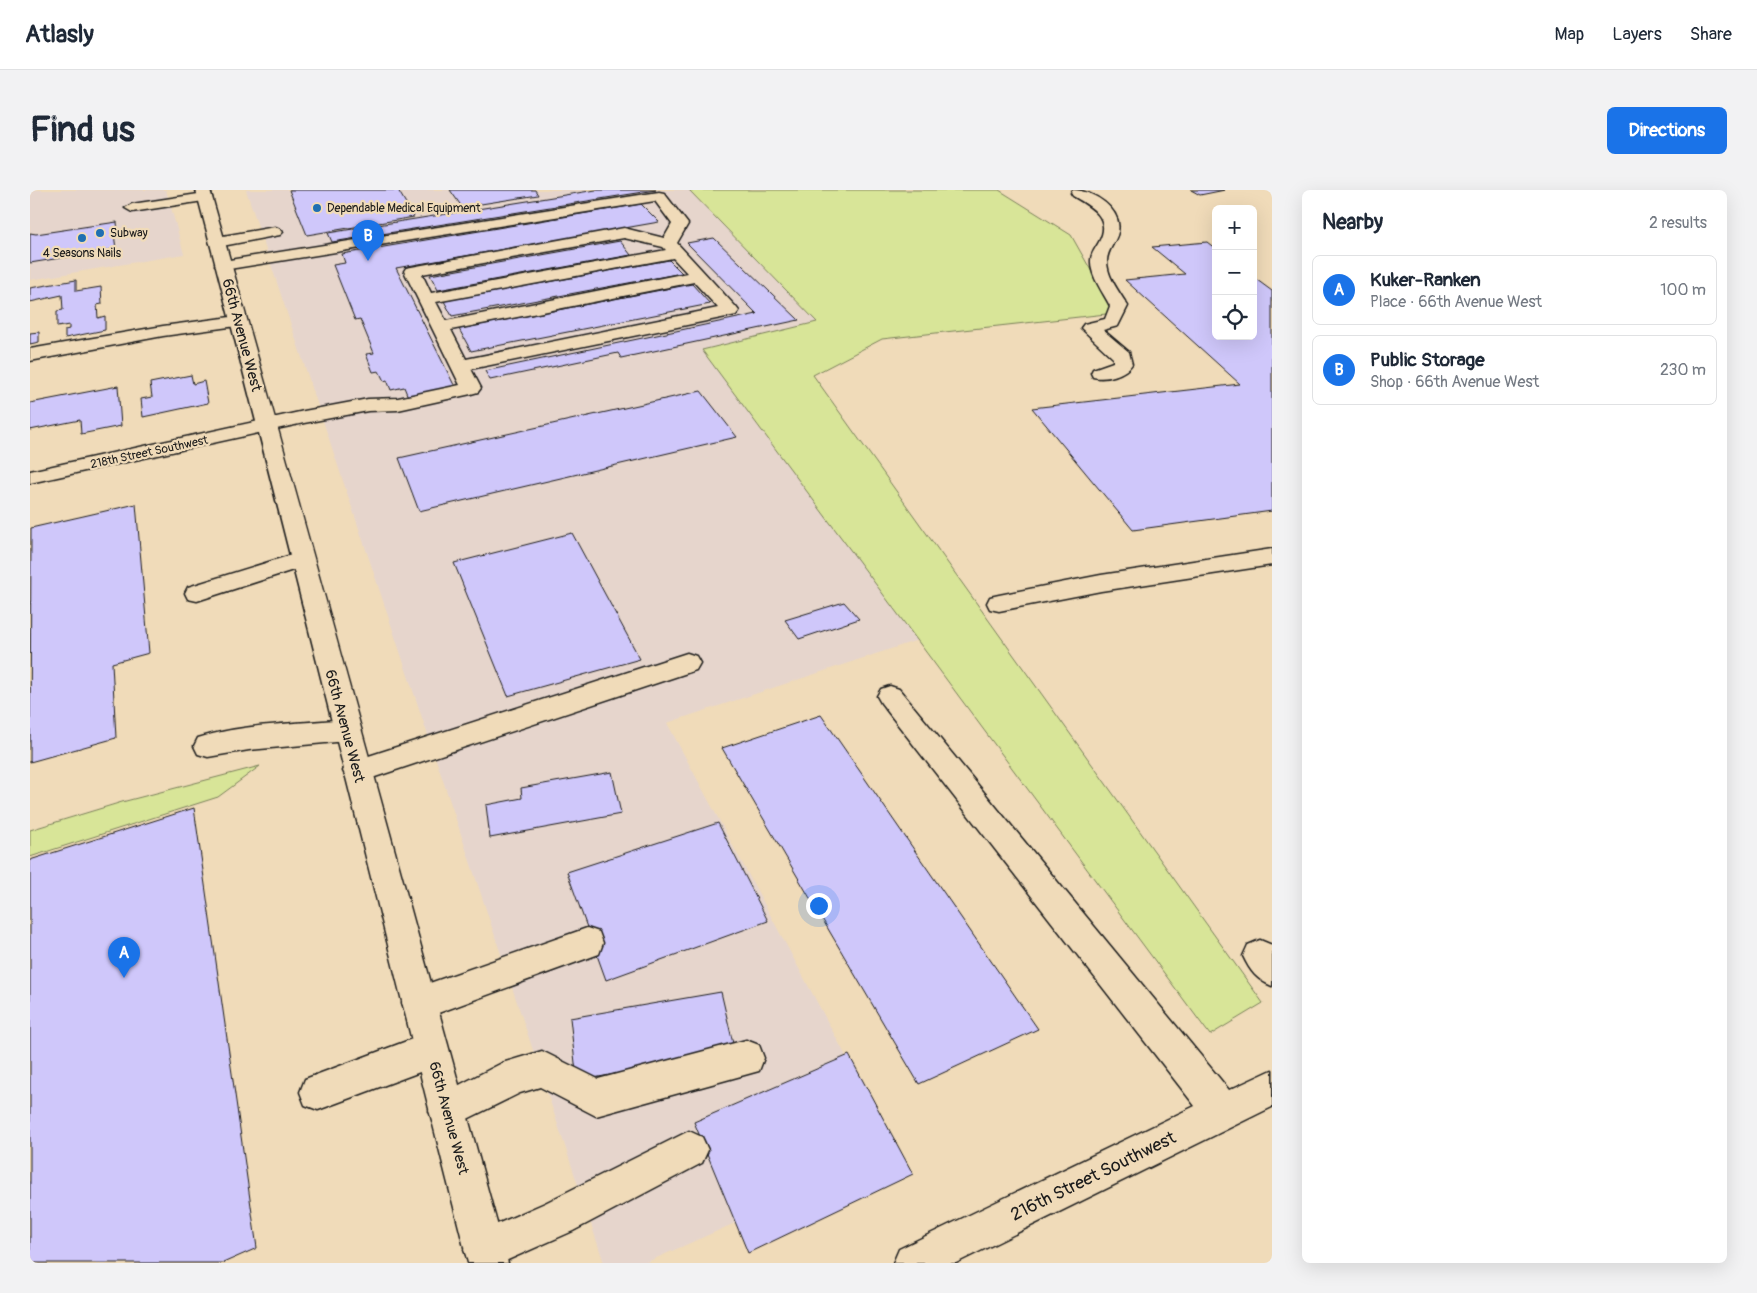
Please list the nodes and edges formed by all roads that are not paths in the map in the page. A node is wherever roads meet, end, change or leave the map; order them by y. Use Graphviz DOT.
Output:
graph roads {
  1 [pos="207,192"];
  2 [pos="1078,193"];
  3 [pos="132,208"];
  4 [pos="275,232"];
  5 [pos="217,242"];
  6 [pos="673,248"];
  7 [pos="223,265"];
  8 [pos="699,276"];
  9 [pos="426,299"];
  10 [pos="238,321"];
  11 [pos="441,327"];
  12 [pos="30,355"];
  13 [pos="460,366"];
  14 [pos="1100,374"];
  15 [pos="268,426"];
  16 [pos="30,477"];
  17 [pos="1272,558"];
  18 [pos="301,560"];
  19 [pos="197,593"];
  20 [pos="999,603"];
  21 [pos="687,664"];
  22 [pos="890,696"];
  23 [pos="347,730"];
  24 [pos="208,746"];
  25 [pos="357,770"];
  26 [pos="587,943"];
  27 [pos="419,1003"];
  28 [pos="431,1050"];
  29 [pos="746,1058"];
  30 [pos="1272,1088"];
  31 [pos="318,1092"];
  32 [pos="447,1111"];
  33 [pos="1223,1112"];
  34 [pos="689,1150"];
  35 [pos="486,1257"];
  36 [pos="914,1263"];
  1 -- 3 [label="main road"];
  1 -- 5 [label="main road, 66th Avenue West"];
  2 -- 14 [label="main road"];
  4 -- 5 [label="main road"];
  5 -- 7 [label="main road, 66th Avenue West"];
  6 -- 7 [label="main road"];
  6 -- 8 [label="main road"];
  6 -- 9 [label="main road"];
  6 -- 9 [label="main road"];
  7 -- 10 [label="main road, 66th Avenue West"];
  8 -- 11 [label="main road"];
  8 -- 13 [label="main road"];
  9 -- 11 [label="main road"];
  10 -- 12 [label="main road"];
  10 -- 15 [label="main road, 66th Avenue West"];
  11 -- 13 [label="main road"];
  13 -- 15 [label="main road, 218th Street Southwest"];
  15 -- 16 [label="main road, 218th Street Southwest"];
  15 -- 18 [label="main road, 66th Avenue West"];
  17 -- 20 [label="main road"];
  18 -- 19 [label="main road"];
  18 -- 23 [label="main road, 66th Avenue West"];
  21 -- 25 [label="main road"];
  22 -- 33 [label="main road"];
  23 -- 24 [label="main road"];
  23 -- 25 [label="main road, 66th Avenue West"];
  25 -- 27 [label="main road, 66th Avenue West"];
  26 -- 27 [label="main road"];
  27 -- 28 [label="main road, 66th Avenue West"];
  28 -- 31 [label="main road"];
  28 -- 32 [label="main road, 66th Avenue West"];
  29 -- 32 [label="main road"];
  30 -- 33 [label="main road, 216th Street Southwest"];
  32 -- 35 [label="main road, 66th Avenue West"];
  33 -- 36 [label="main road, 216th Street Southwest"];
  34 -- 35 [label="main road"];
}
